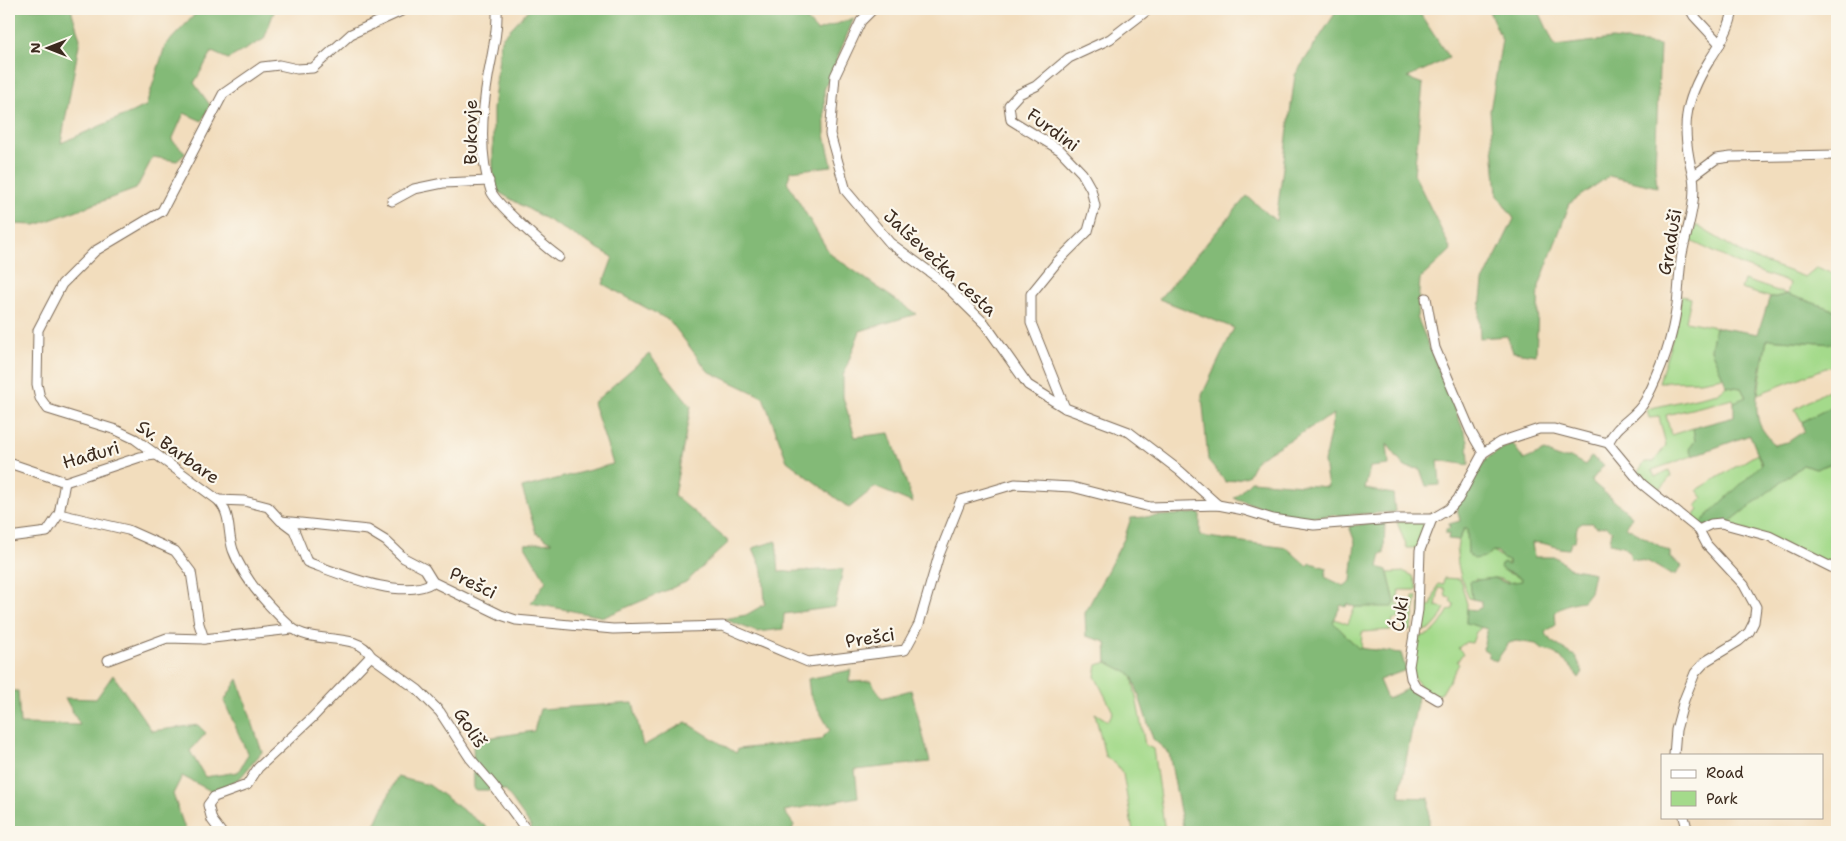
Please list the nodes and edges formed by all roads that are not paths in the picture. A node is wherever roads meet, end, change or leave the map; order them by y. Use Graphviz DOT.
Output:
graph roads {
  1 [pos="406,9"];
  2 [pos="497,9"];
  3 [pos="873,9"];
  4 [pos="1149,9"];
  5 [pos="1690,9"];
  6 [pos="1733,9"];
  7 [pos="1720,44"];
  8 [pos="1837,155"];
  9 [pos="1693,176"];
  10 [pos="489,182"];
  11 [pos="392,201"];
  12 [pos="559,257"];
  13 [pos="1426,298"];
  14 [pos="1065,408"];
  15 [pos="1608,443"];
  16 [pos="1483,453"];
  17 [pos="155,455"];
  18 [pos="9,463"];
  19 [pos="65,482"];
  20 [pos="218,500"];
  21 [pos="1218,505"];
  22 [pos="59,514"];
  23 [pos="1432,519"];
  24 [pos="282,521"];
  25 [pos="1699,530"];
  26 [pos="9,537"];
  27 [pos="1837,570"];
  28 [pos="433,582"];
  29 [pos="292,629"];
  30 [pos="204,639"];
  31 [pos="371,656"];
  32 [pos="108,660"];
  33 [pos="1438,700"];
  34 [pos="1674,754"];
  35 [pos="1684,818"];
  36 [pos="220,832"];
  37 [pos="528,832"];
  38 [pos="1688,832"];
  1 -- 17 [label="street, Sv. Barbare"];
  2 -- 10 [label="street, Bukovje"];
  3 -- 14 [label="street, Jalševečka cesta"];
  4 -- 14 [label="street, Furdini"];
  5 -- 7 [label="street"];
  6 -- 7 [label="street, Graduši"];
  7 -- 9 [label="street, Graduši"];
  8 -- 9 [label="street"];
  9 -- 15 [label="street, Graduši"];
  10 -- 11 [label="street"];
  10 -- 12 [label="street, Bukovje"];
  13 -- 16 [label="street"];
  14 -- 21 [label="street, Jalševečka cesta"];
  15 -- 16 [label="street"];
  15 -- 25 [label="street"];
  16 -- 23 [label="street"];
  17 -- 19 [label="street, Hađuri"];
  17 -- 20 [label="street, Sv. Barbare"];
  18 -- 19 [label="street, Hađuri"];
  19 -- 22 [label="street"];
  20 -- 24 [label="street, Prešci"];
  20 -- 29 [label="street, Sv. Barbare"];
  21 -- 23 [label="street"];
  21 -- 28 [label="street, Prešci"];
  22 -- 26 [label="street"];
  22 -- 30 [label="street"];
  23 -- 33 [label="street, Ćuki"];
  24 -- 28 [label="street, Prešci"];
  24 -- 28 [label="street, Prešci"];
  25 -- 27 [label="street"];
  25 -- 34 [label="street"];
  29 -- 30 [label="street"];
  29 -- 31 [label="street, Sv. Barbare"];
  30 -- 32 [label="street"];
  31 -- 36 [label="street"];
  31 -- 37 [label="street, Goliš"];
  35 -- 38 [label="street"];
}
